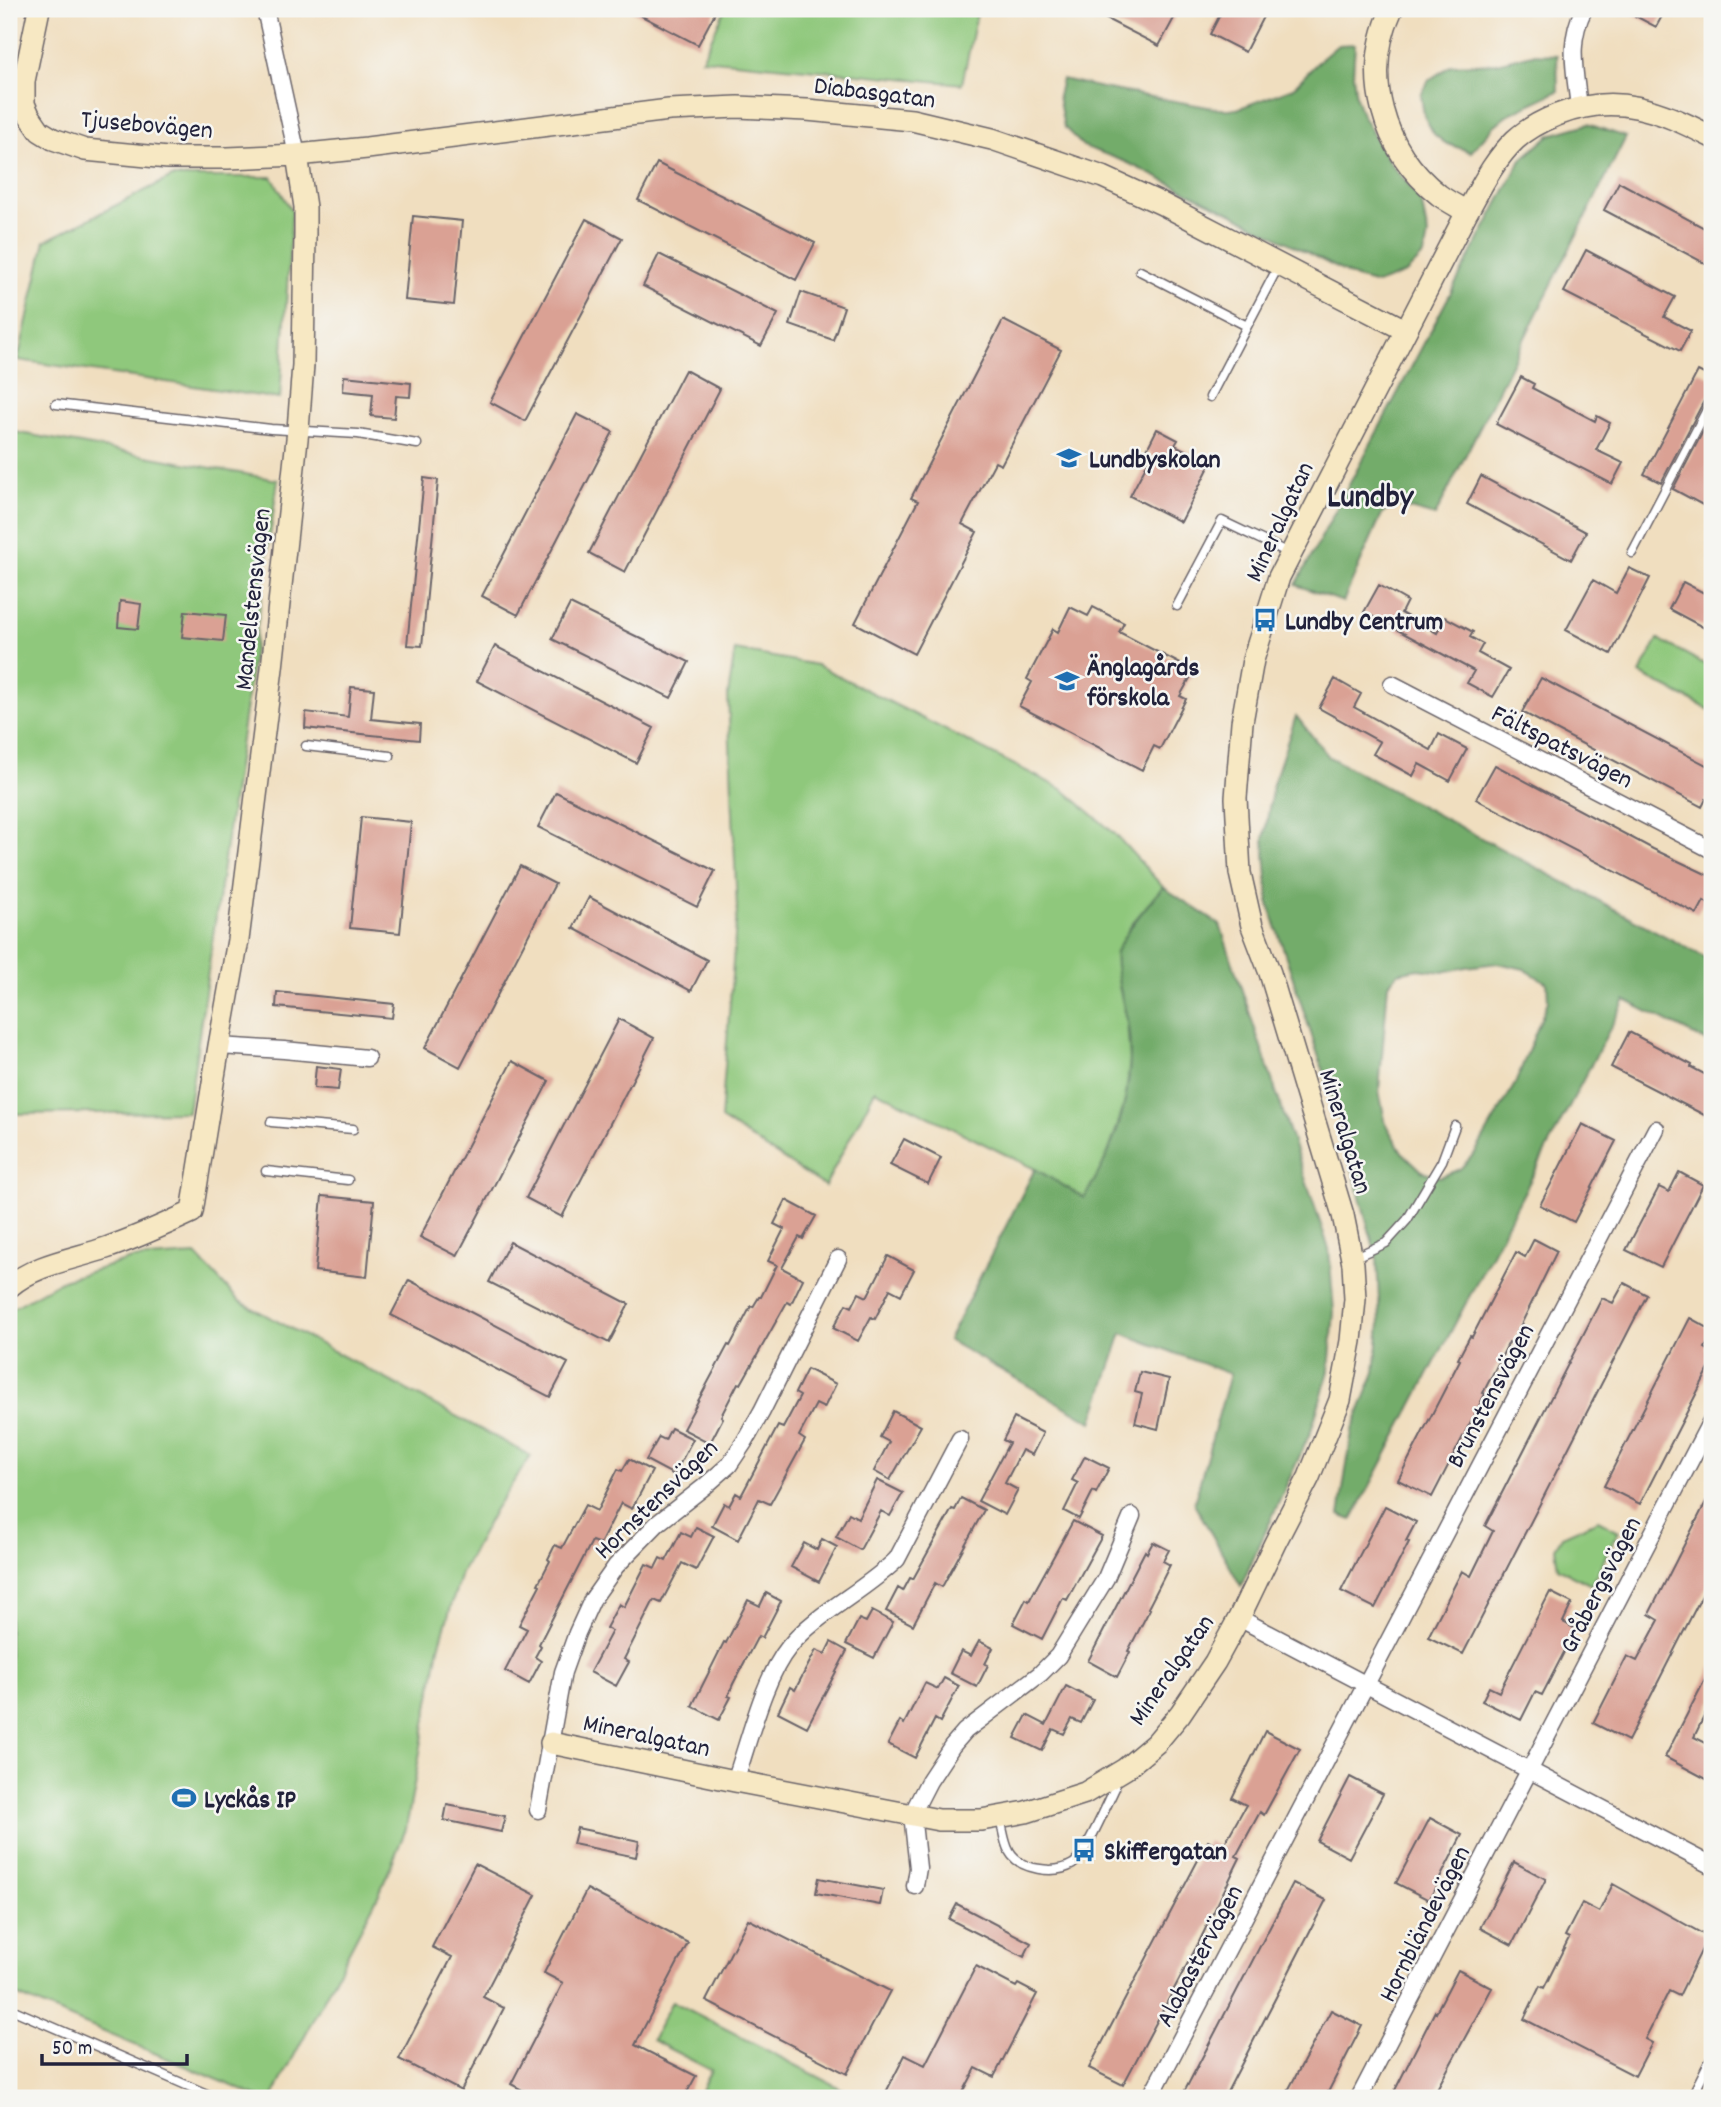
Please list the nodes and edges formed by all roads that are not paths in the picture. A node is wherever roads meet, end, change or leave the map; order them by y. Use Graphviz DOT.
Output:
graph roads {
  1 [pos="39,9"];
  2 [pos="265,9"];
  3 [pos="1392,9"];
  4 [pos="1584,9"];
  5 [pos="1579,107"];
  6 [pos="1712,137"];
  7 [pos="297,155"];
  8 [pos="1466,212"];
  9 [pos="1279,265"];
  10 [pos="1139,271"];
  11 [pos="1247,326"];
  12 [pos="1405,330"];
  13 [pos="1210,397"];
  14 [pos="1712,400"];
  15 [pos="56,404"];
  16 [pos="298,430"];
  17 [pos="417,444"];
  18 [pos="1632,553"];
  19 [pos="1291,554"];
  20 [pos="1177,606"];
  21 [pos="1392,684"];
  22 [pos="306,746"];
  23 [pos="390,756"];
  24 [pos="1712,850"];
  25 [pos="219,1046"];
  26 [pos="367,1058"];
  27 [pos="271,1122"];
  28 [pos="1455,1126"];
  29 [pos="353,1129"];
  30 [pos="1656,1129"];
  31 [pos="266,1171"];
  32 [pos="348,1180"];
  33 [pos="1352,1258"];
  34 [pos="838,1259"];
  35 [pos="9,1287"];
  36 [pos="1712,1419"];
  37 [pos="960,1439"];
  38 [pos="1132,1516"];
  39 [pos="1239,1618"];
  40 [pos="1366,1685"];
  41 [pos="551,1743"];
  42 [pos="1530,1770"];
  43 [pos="1110,1779"];
  44 [pos="735,1781"];
  45 [pos="538,1810"];
  46 [pos="912,1814"];
  47 [pos="999,1817"];
  48 [pos="1712,1866"];
  49 [pos="915,1886"];
  50 [pos="9,2008"];
  51 [pos="1712,2056"];
  52 [pos="216,2098"];
  53 [pos="1150,2098"];
  54 [pos="1359,2098"];
  55 [pos="1690,2098"];
  1 -- 7 [label="street, Tjusebovägen"];
  2 -- 7 [label="street"];
  3 -- 8 [label="street"];
  4 -- 5 [label="street"];
  5 -- 6 [label="street, Mineralgatan"];
  5 -- 8 [label="street, Mineralgatan"];
  7 -- 9 [label="street, Diabasgatan"];
  7 -- 16 [label="street, Mandelstensvägen"];
  8 -- 12 [label="street, Mineralgatan"];
  9 -- 11 [label="lane"];
  9 -- 12 [label="street, Diabasgatan"];
  10 -- 11 [label="lane"];
  11 -- 13 [label="lane"];
  12 -- 19 [label="street, Mineralgatan"];
  14 -- 18 [label="lane"];
  15 -- 16 [label="lane"];
  16 -- 17 [label="lane"];
  16 -- 25 [label="street, Mandelstensvägen"];
  19 -- 20 [label="lane"];
  19 -- 33 [label="street, Mineralgatan"];
  21 -- 24 [label="street, Fältspatsvägen"];
  22 -- 23 [label="lane"];
  25 -- 26 [label="street"];
  25 -- 35 [label="street, Mandelstensvägen"];
  27 -- 29 [label="lane"];
  28 -- 33 [label="lane"];
  30 -- 40 [label="street, Brunstensvägen"];
  31 -- 32 [label="lane"];
  33 -- 39 [label="street, Mineralgatan"];
  34 -- 41 [label="street, Hornstensvägen"];
  36 -- 42 [label="street, Gråbergsvägen"];
  37 -- 44 [label="street"];
  38 -- 46 [label="street"];
  39 -- 40 [label="street"];
  39 -- 43 [label="street, Mineralgatan"];
  40 -- 42 [label="street"];
  40 -- 53 [label="street, Alabastervägen"];
  41 -- 44 [label="street, Mineralgatan"];
  41 -- 45 [label="street, Hornstensvägen"];
  42 -- 48 [label="street"];
  42 -- 54 [label="street, Hornbländevägen"];
  43 -- 47 [label="street, Mineralgatan"];
  43 -- 47 [label="lane"];
  44 -- 46 [label="street, Mineralgatan"];
  46 -- 47 [label="street, Mineralgatan"];
  46 -- 49 [label="street"];
  50 -- 52 [label="lane"];
  51 -- 55 [label="lane"];
}
